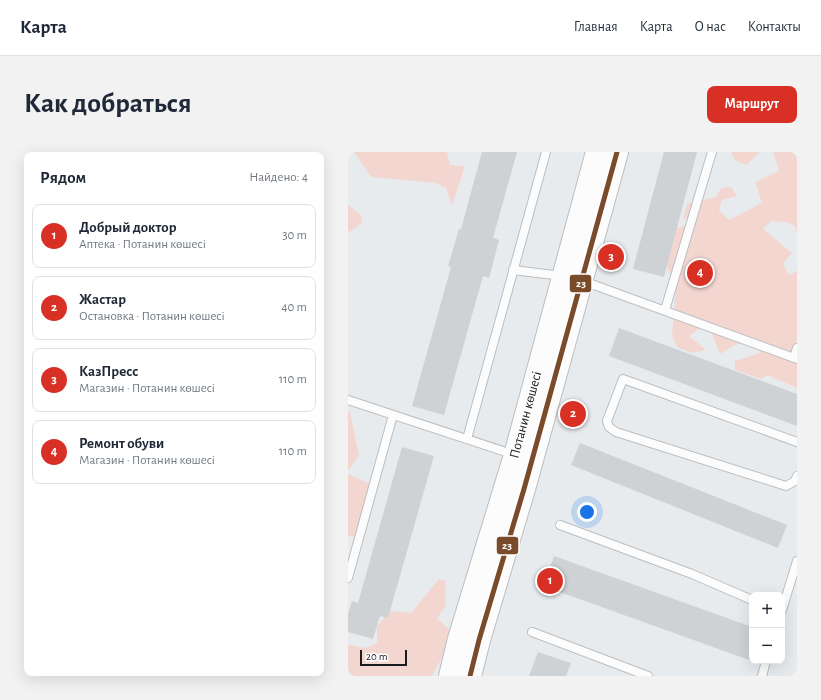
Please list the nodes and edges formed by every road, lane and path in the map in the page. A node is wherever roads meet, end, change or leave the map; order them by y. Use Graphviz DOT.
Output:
graph roads {
  1 [pos="546,152"];
  2 [pos="597,152"];
  3 [pos="617,152"];
  4 [pos="712,152"];
  5 [pos="513,270"];
  6 [pos="572,278"];
  7 [pos="665,310"];
  8 [pos="797,348"];
  9 [pos="796,358"];
  10 [pos="348,400"];
  11 [pos="393,414"];
  12 [pos="467,439"];
  13 [pos="797,442"];
  14 [pos="515,455"];
  15 [pos="796,480"];
  16 [pos="560,525"];
  17 [pos="797,561"];
  18 [pos="348,578"];
  19 [pos="749,599"];
  20 [pos="785,600"];
  21 [pos="532,632"];
  22 [pos="765,664"];
  23 [pos="450,676"];
  24 [pos="470,676"];
  25 [pos="648,676"];
  26 [pos="762,676"];
  1 -- 5 [label="lane"];
  2 -- 6 [label="main road, Потанин көшесі"];
  3 -- 6 [label="main road, Потанин көшесі"];
  4 -- 7 [label="lane"];
  5 -- 6 [label="lane"];
  5 -- 12 [label="lane"];
  6 -- 7 [label="lane"];
  6 -- 14 [label="main road, Потанин көшесі"];
  6 -- 24 [label="main road, Потанин көшесі"];
  7 -- 9 [label="lane"];
  8 -- 9 [label="lane"];
  10 -- 11 [label="lane"];
  11 -- 12 [label="lane"];
  11 -- 18 [label="lane"];
  12 -- 14 [label="lane"];
  13 -- 15 [label="lane"];
  14 -- 23 [label="main road, Потанин көшесі"];
  16 -- 19 [label="lane"];
  17 -- 20 [label="lane"];
  21 -- 25 [label="lane"];
  22 -- 26 [label="lane"];
}
